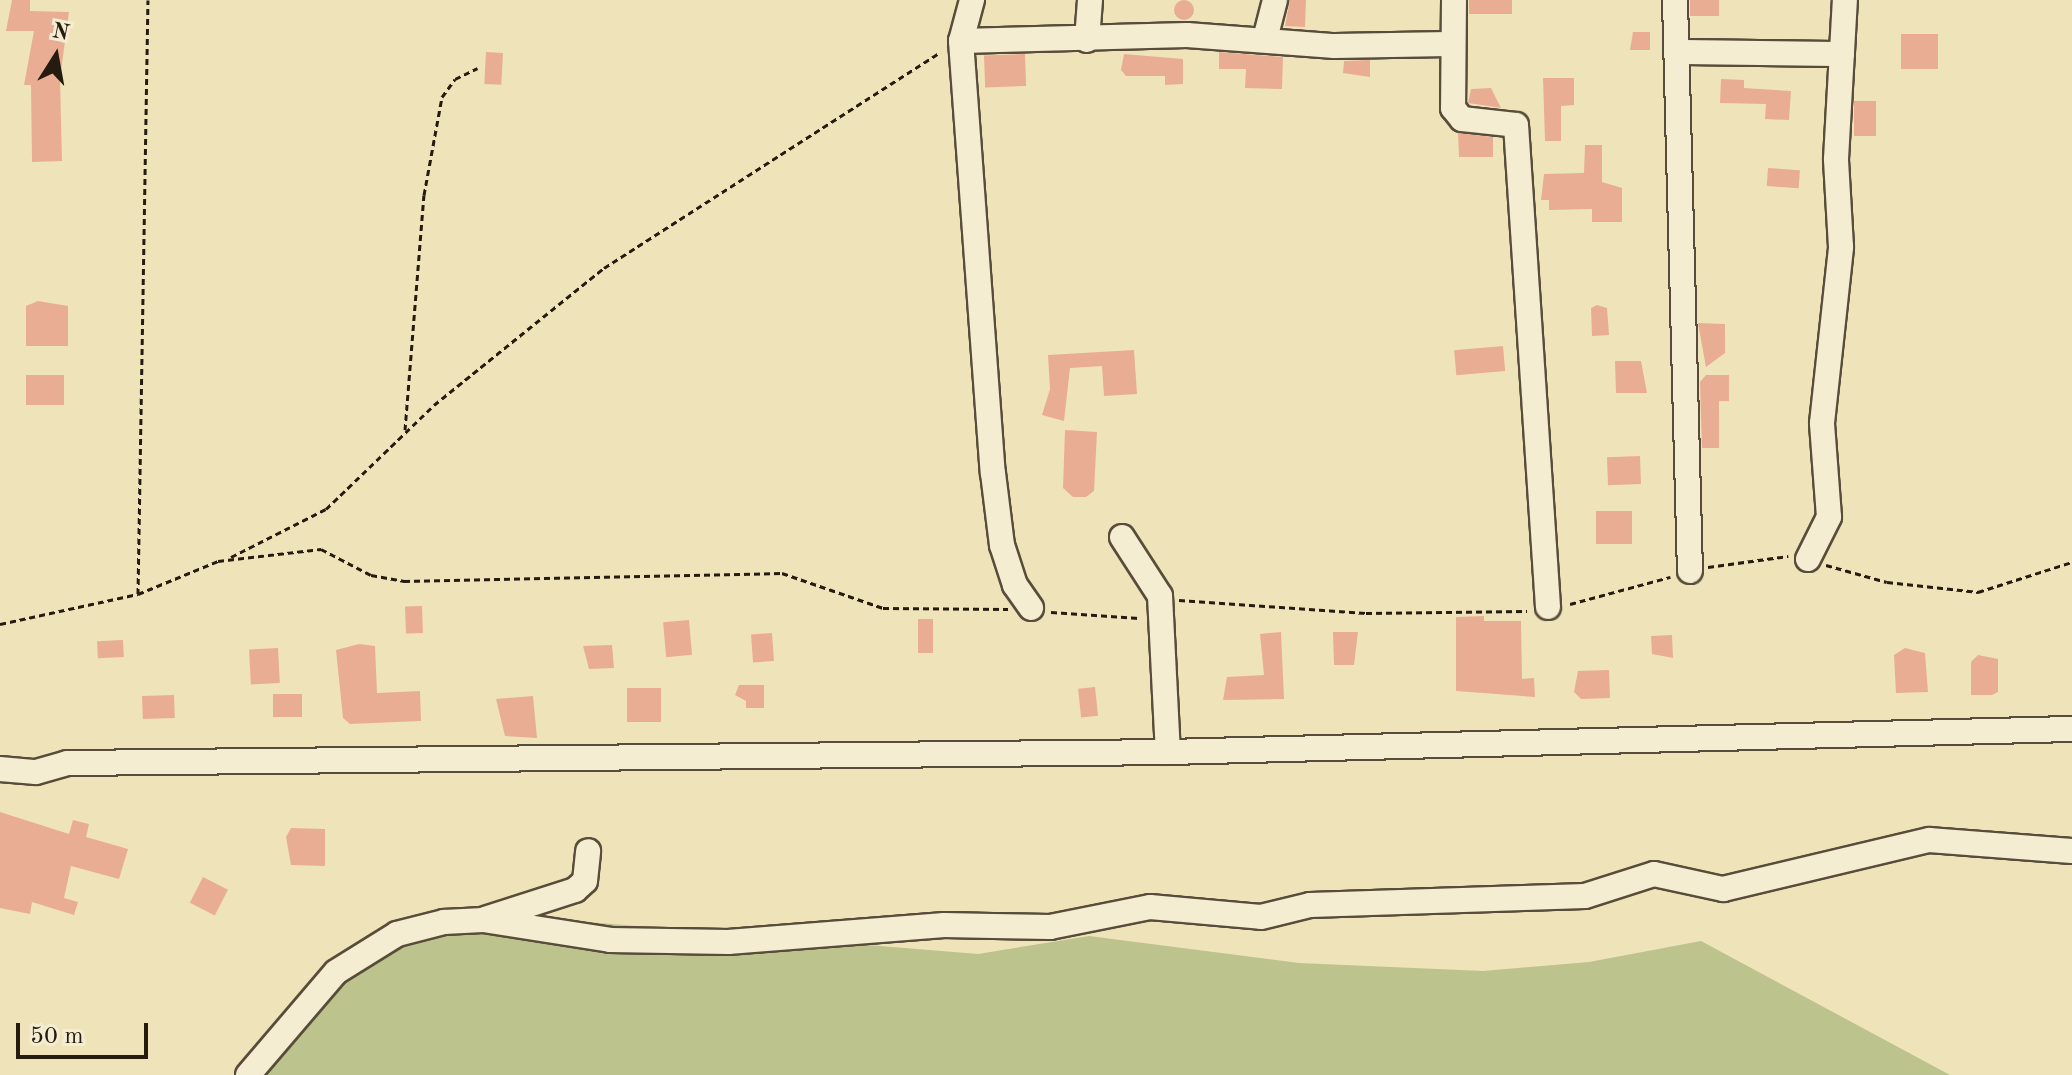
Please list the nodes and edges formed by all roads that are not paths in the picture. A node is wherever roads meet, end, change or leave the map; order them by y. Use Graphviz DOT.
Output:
graph roads {
  1 [pos="972,0"];
  2 [pos="1090,0"];
  3 [pos="1275,0"];
  4 [pos="1454,0"];
  5 [pos="1675,0"];
  6 [pos="1845,0"];
  7 [pos="1265,39"];
  8 [pos="1087,40"];
  9 [pos="961,41"];
  10 [pos="1449,44"];
  11 [pos="1677,52"];
  12 [pos="1842,54"];
  13 [pos="1122,537"];
  14 [pos="1808,559"];
  15 [pos="1690,571"];
  16 [pos="1548,607"];
  17 [pos="1031,608"];
  18 [pos="2072,729"];
  19 [pos="1168,752"];
  20 [pos="0,769"];
  21 [pos="588,851"];
  22 [pos="2072,851"];
  23 [pos="483,920"];
  24 [pos="248,1075"];
  1 -- 9 [label="street"];
  2 -- 8 [label="street"];
  3 -- 7 [label="street"];
  4 -- 10 [label="street"];
  5 -- 11 [label="street"];
  6 -- 12 [label="street"];
  7 -- 8 [label="street"];
  7 -- 10 [label="street"];
  8 -- 9 [label="street"];
  9 -- 17 [label="street"];
  10 -- 16 [label="street"];
  11 -- 12 [label="street"];
  11 -- 15 [label="street"];
  12 -- 14 [label="street"];
  13 -- 19 [label="street"];
  18 -- 19 [label="street"];
  19 -- 20 [label="street"];
  21 -- 23 [label="street"];
  22 -- 23 [label="street"];
  23 -- 24 [label="street"];
}
